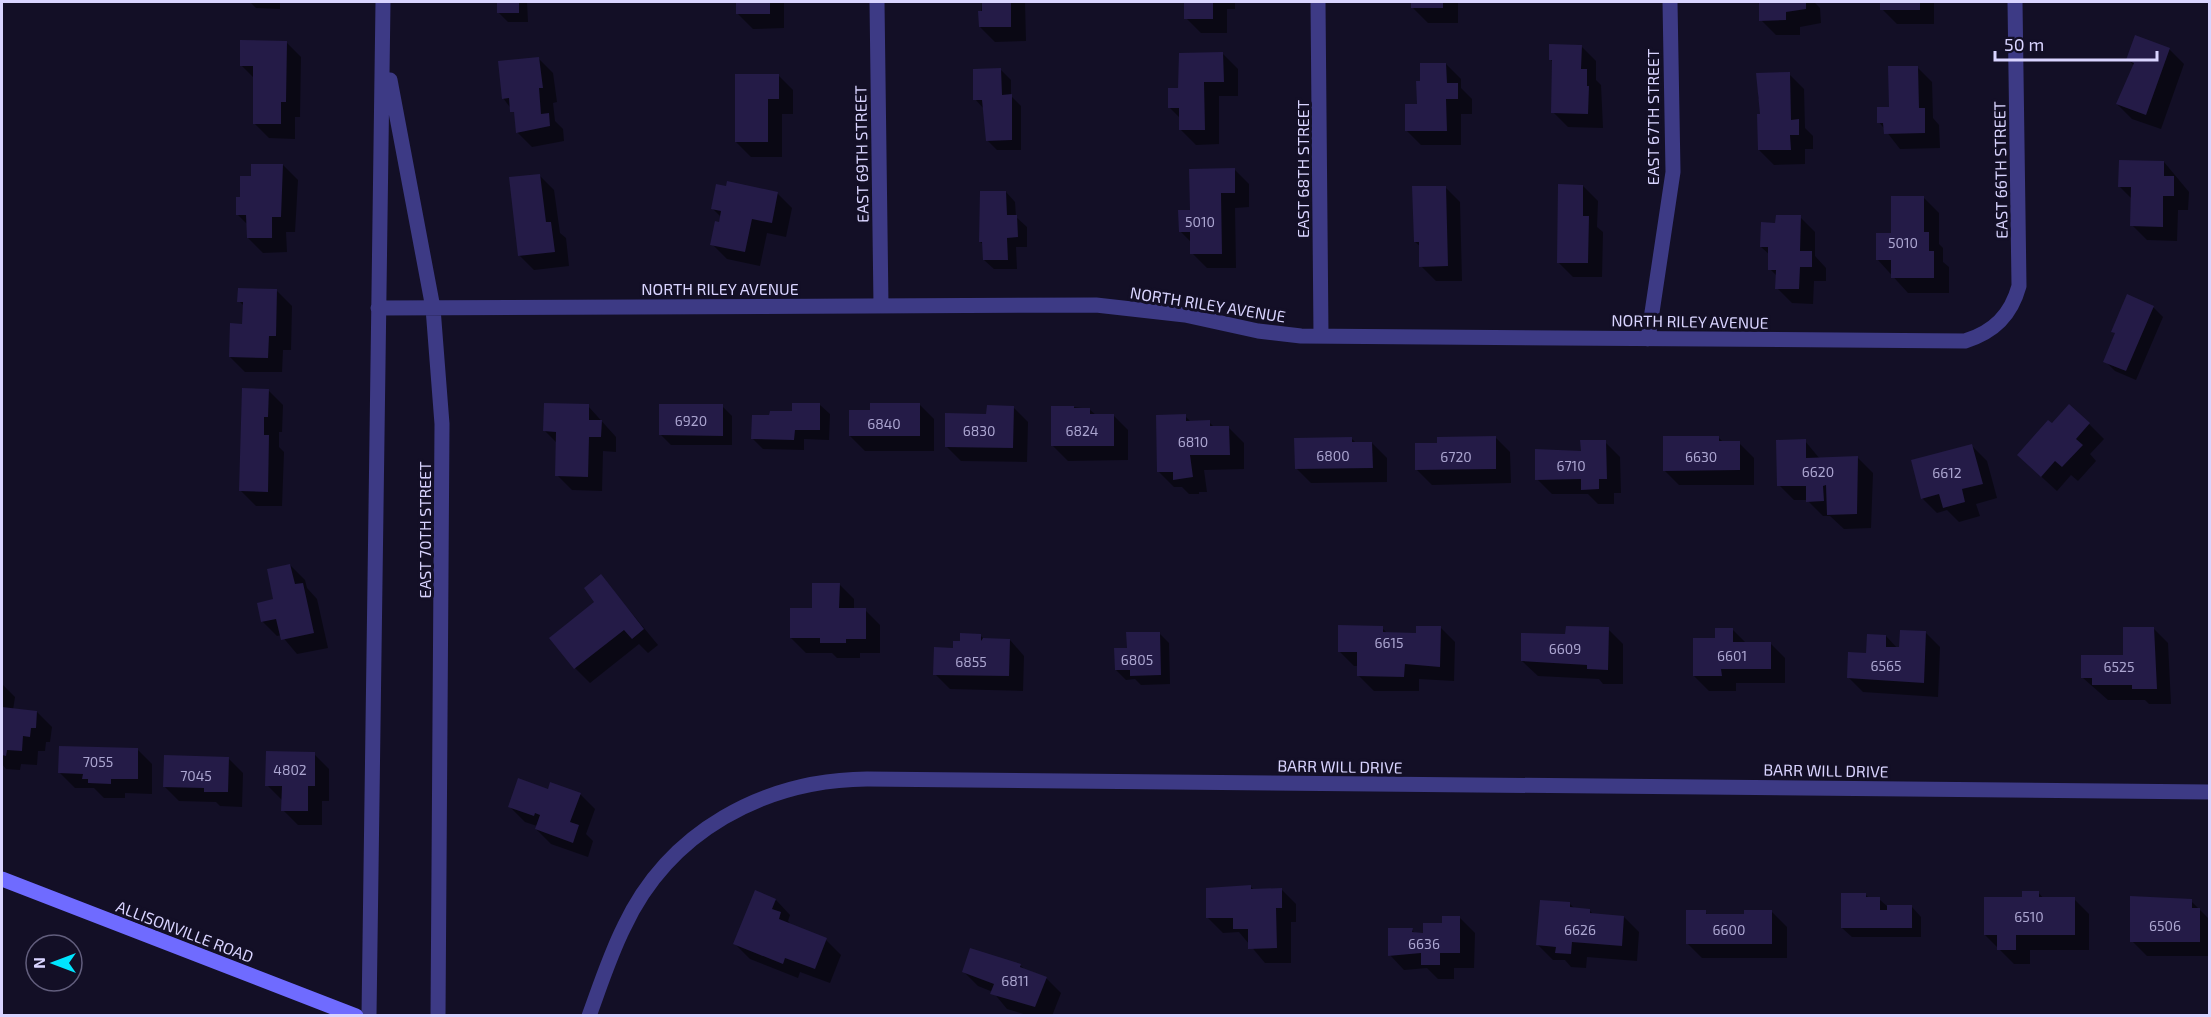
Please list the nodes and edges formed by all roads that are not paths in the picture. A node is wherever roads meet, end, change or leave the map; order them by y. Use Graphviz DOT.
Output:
graph roads {
  1 [pos="383,2"];
  2 [pos="877,2"];
  3 [pos="1318,2"];
  4 [pos="1670,2"];
  5 [pos="2015,2"];
  6 [pos="384,50"];
  7 [pos="881,306"];
  8 [pos="378,308"];
  9 [pos="433,308"];
  10 [pos="1993,329"];
  11 [pos="1321,336"];
  12 [pos="1648,339"];
  13 [pos="2210,792"];
  14 [pos="2,879"];
  15 [pos="356,1016"];
  16 [pos="369,1016"];
  17 [pos="438,1016"];
  18 [pos="589,1016"];
  1 -- 6 [label="street, EAST 70TH STREET"];
  2 -- 7 [label="street, EAST 69TH STREET"];
  3 -- 11 [label="street, EAST 68TH STREET"];
  4 -- 12 [label="street, EAST 67TH STREET"];
  5 -- 10 [label="street, EAST 66TH STREET"];
  6 -- 8 [label="street, EAST 70TH STREET"];
  6 -- 9 [label="street, EAST 70TH STREET"];
  7 -- 9 [label="street, NORTH RILEY AVENUE"];
  7 -- 11 [label="street, NORTH RILEY AVENUE"];
  8 -- 9 [label="street, NORTH RILEY AVENUE"];
  8 -- 16 [label="street, EAST 70TH STREET"];
  9 -- 17 [label="street, EAST 70TH STREET"];
  10 -- 12 [label="street, NORTH RILEY AVENUE"];
  11 -- 12 [label="street, NORTH RILEY AVENUE"];
  13 -- 18 [label="street, BARR WILL DRIVE"];
  14 -- 15 [label="main road, ALLISONVILLE ROAD"];
}
